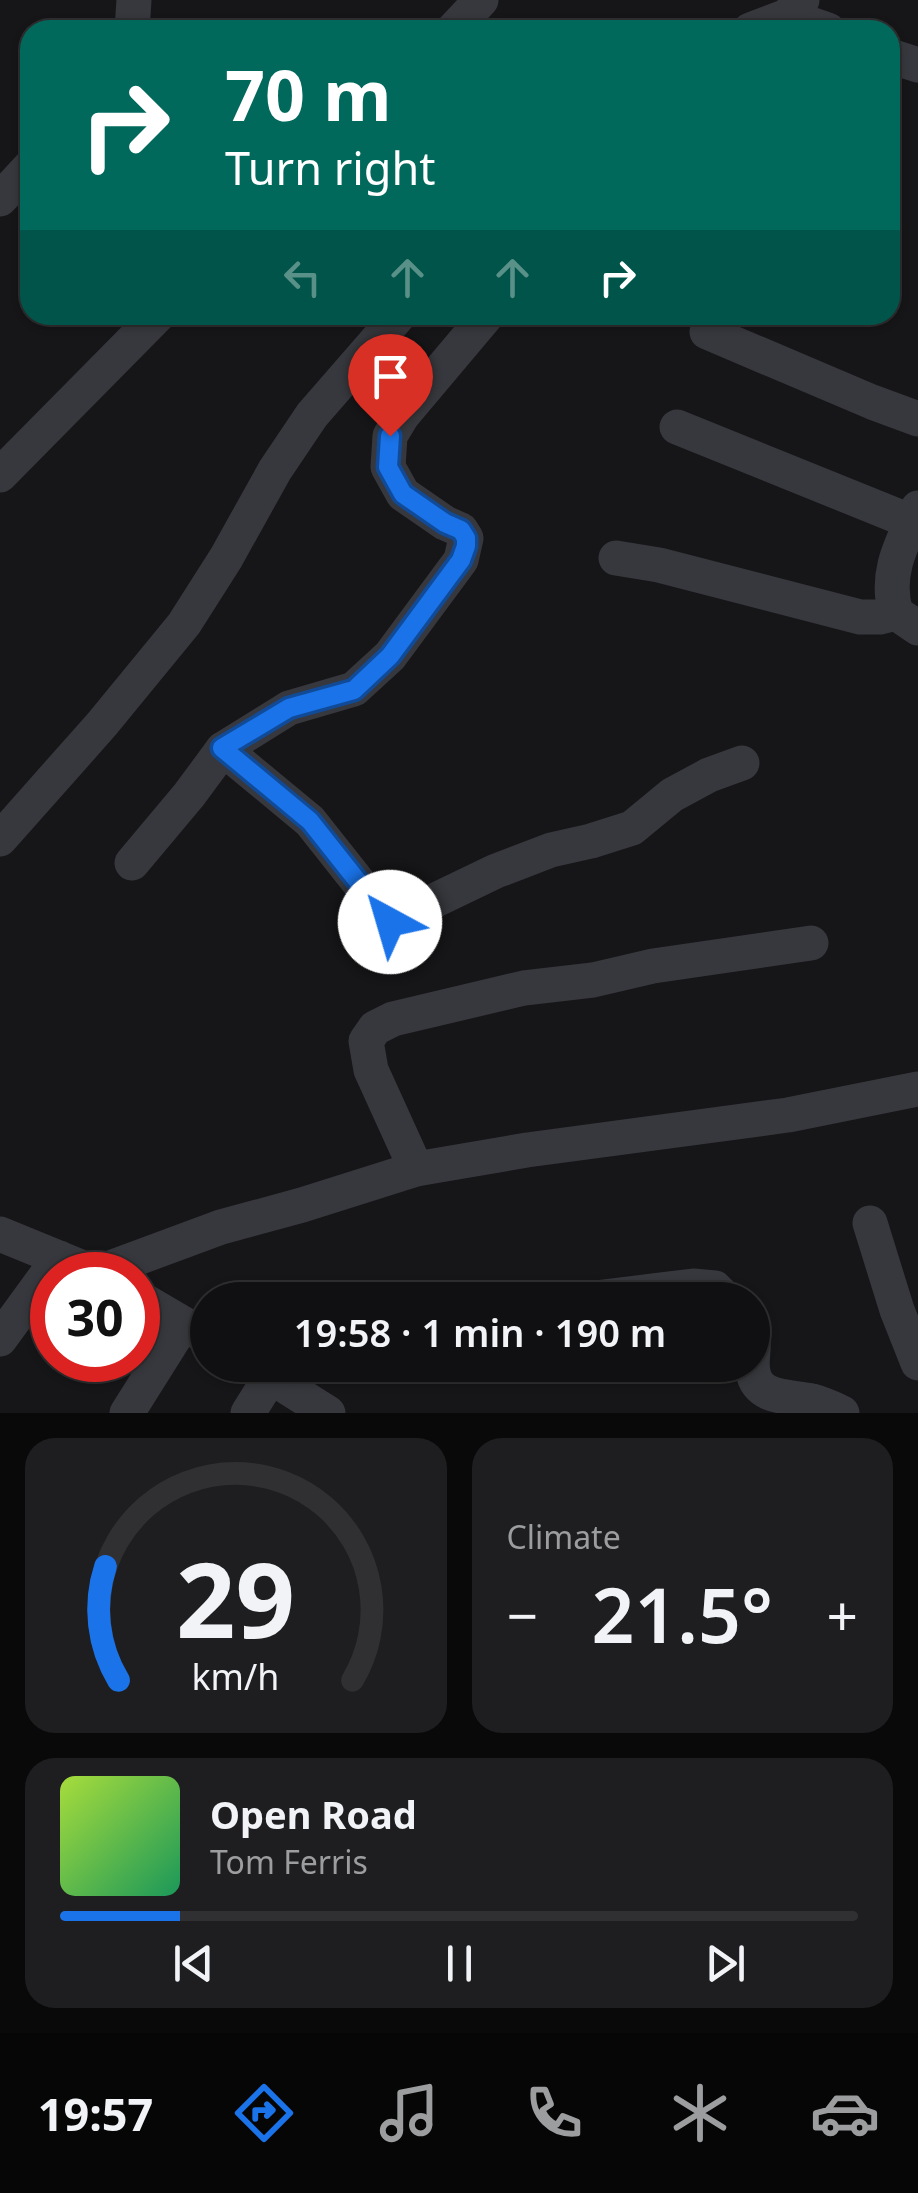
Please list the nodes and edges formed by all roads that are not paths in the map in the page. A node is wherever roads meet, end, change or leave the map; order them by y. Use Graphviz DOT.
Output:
graph roads {
  1 [pos="482,0"];
  2 [pos="794,8"];
  3 [pos="463,20"];
  4 [pos="770,20"];
  5 [pos="20,177"];
  6 [pos="0,199"];
  7 [pos="148,325"];
  8 [pos="390,325"];
  9 [pos="478,325"];
  10 [pos="707,332"];
  11 [pos="918,419"];
  12 [pos="677,427"];
  13 [pos="0,475"];
  14 [pos="915,514"];
  15 [pos="616,558"];
  16 [pos="907,621"];
  17 [pos="222,748"];
  18 [pos="742,764"];
  19 [pos="0,839"];
  20 [pos="132,864"];
  21 [pos="811,943"];
  22 [pos="918,1089"];
  23 [pos="416,1169"];
  24 [pos="870,1223"];
  25 [pos="0,1234"];
  26 [pos="44,1252"];
  27 [pos="156,1252"];
  28 [pos="30,1298"];
  29 [pos="160,1310"];
  30 [pos="190,1328"];
  31 [pos="190,1337"];
  32 [pos="0,1340"];
  33 [pos="918,1363"];
  34 [pos="266,1382"];
  35 [pos="290,1382"];
  36 [pos="757,1382"];
  37 [pos="127,1413"];
  38 [pos="248,1413"];
  39 [pos="328,1413"];
  40 [pos="842,1413"];
  1 -- 3 [label="street"];
  2 -- 4 [label="street"];
  5 -- 6 [label="street"];
  7 -- 13 [label="street"];
  8 -- 19 [label="street"];
  9 -- 17 [label="street"];
  10 -- 11 [label="street"];
  12 -- 14 [label="street"];
  14 -- 16 [label="street"];
  15 -- 16 [label="street"];
  17 -- 18 [label="street"];
  17 -- 20 [label="street"];
  21 -- 23 [label="street"];
  22 -- 23 [label="street"];
  23 -- 27 [label="street"];
  24 -- 33 [label="street"];
  25 -- 26 [label="street"];
  28 -- 32 [label="street"];
  29 -- 30 [label="street"];
  31 -- 37 [label="street"];
  34 -- 38 [label="street"];
  35 -- 39 [label="street"];
  36 -- 40 [label="street"];
}
